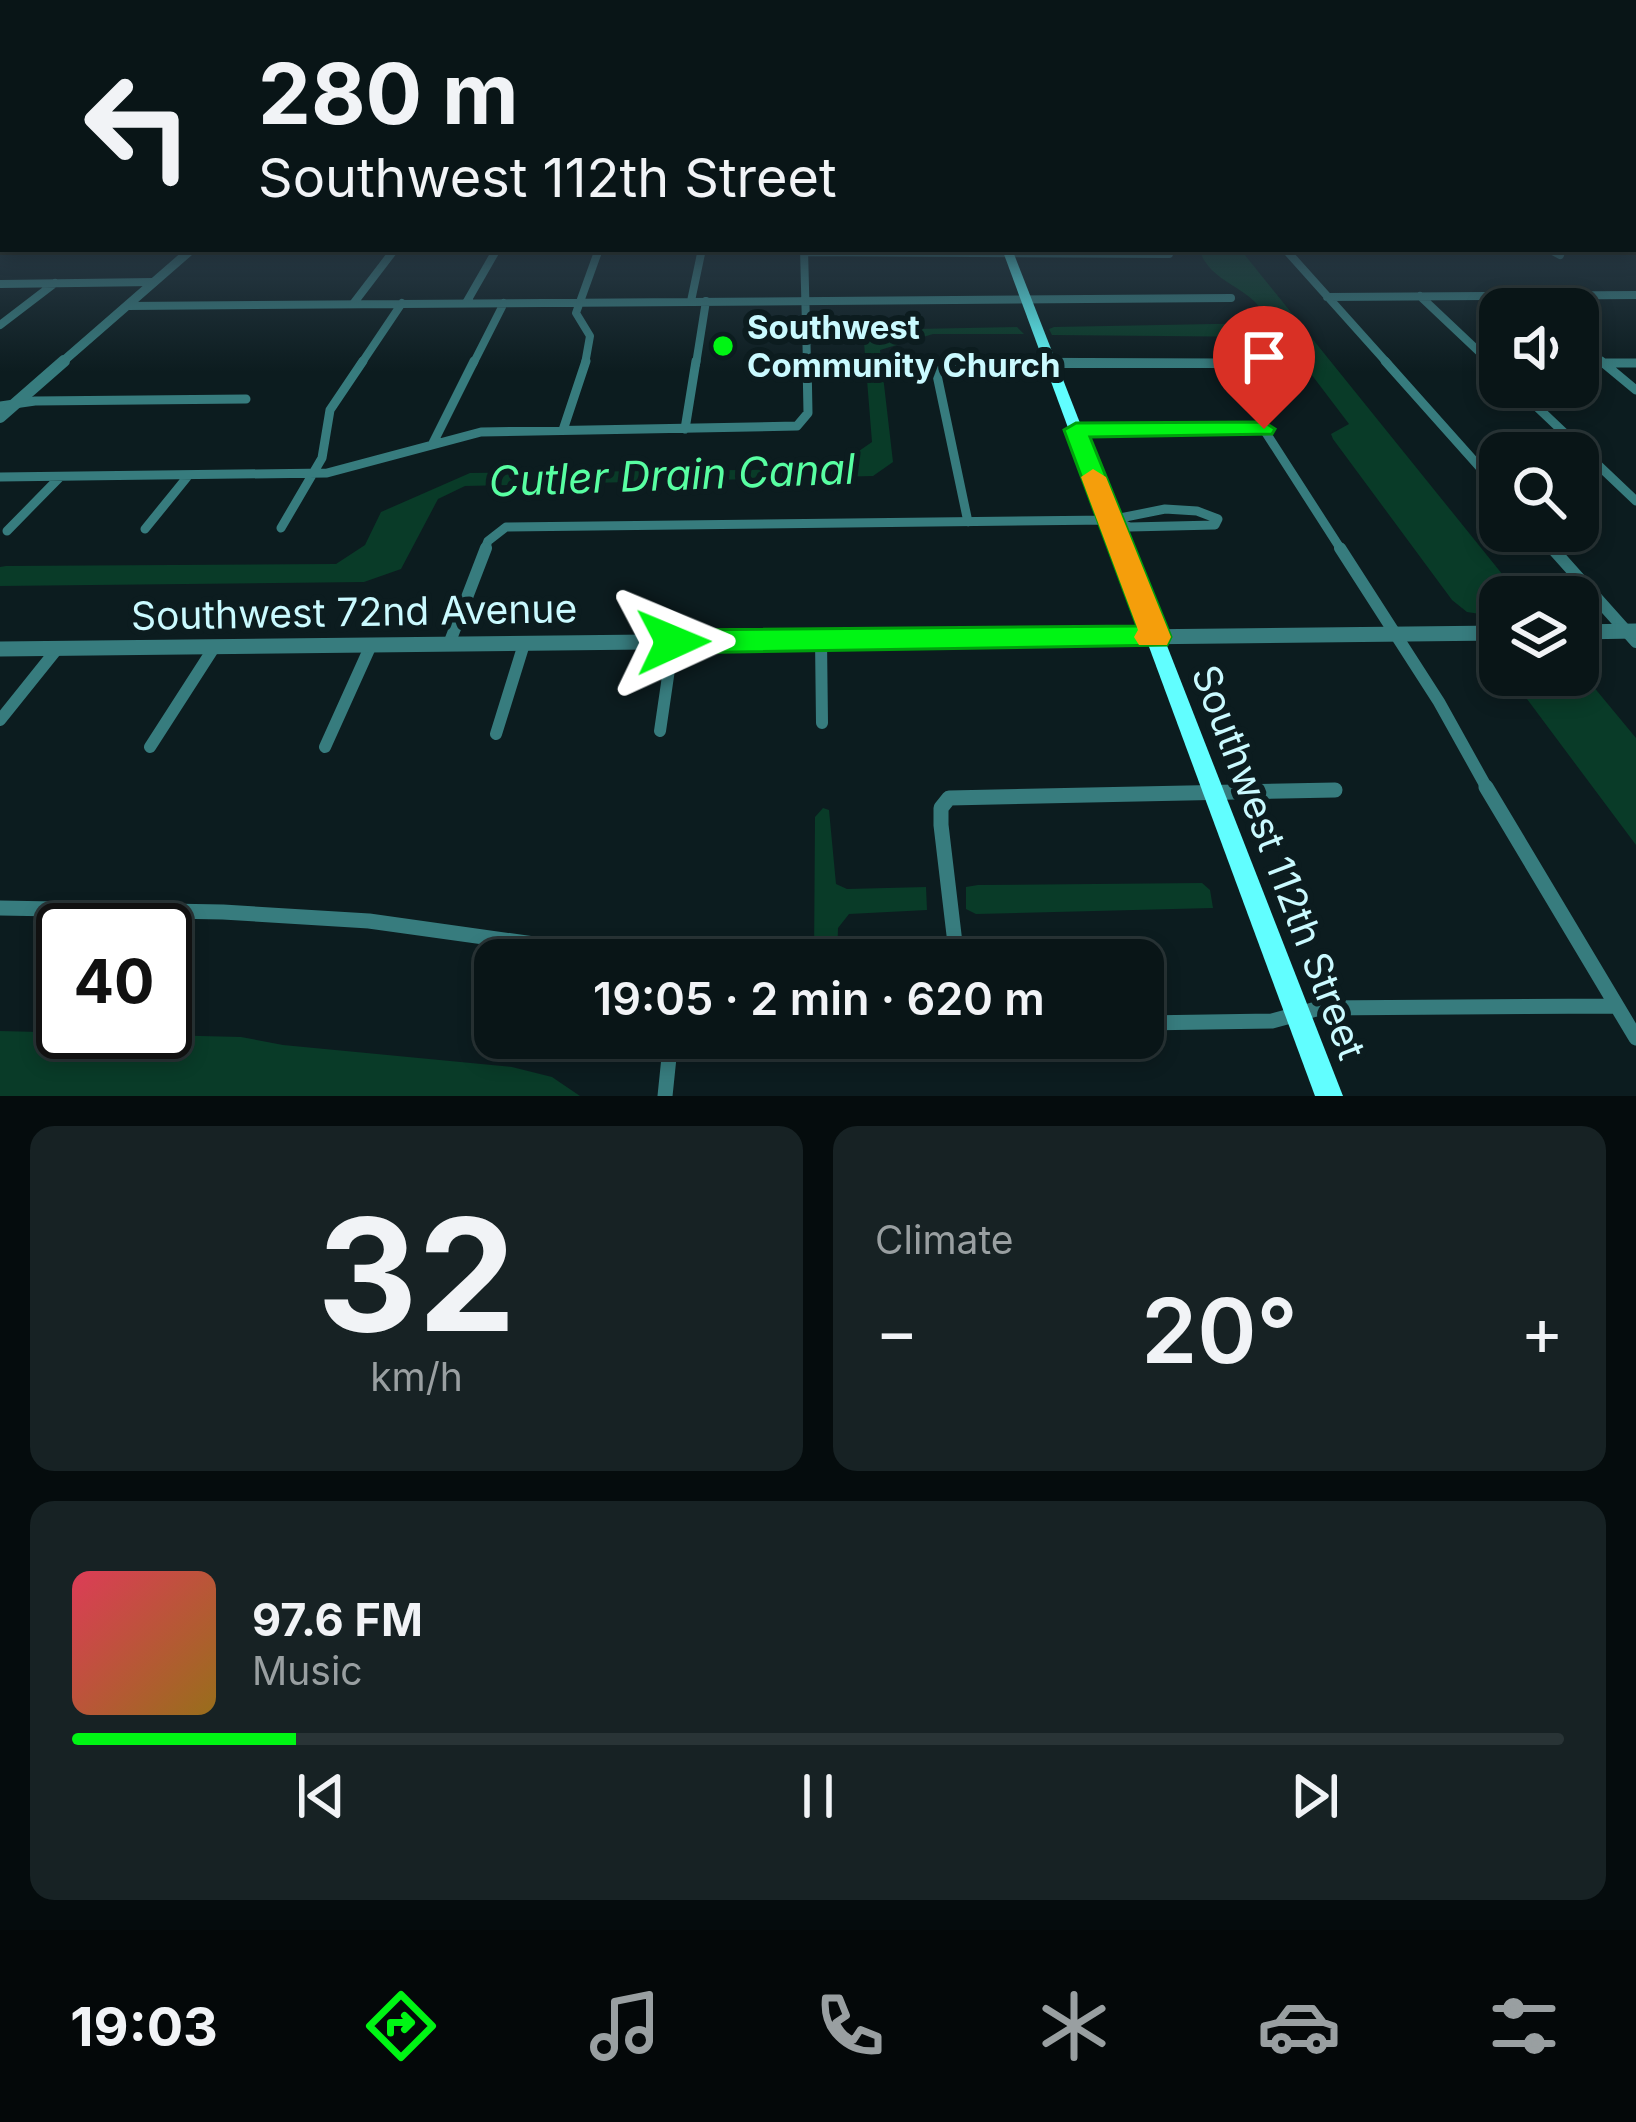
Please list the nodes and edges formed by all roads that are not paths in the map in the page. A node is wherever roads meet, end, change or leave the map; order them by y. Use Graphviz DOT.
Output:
graph roads {
  1 [pos="169,269"];
  2 [pos="380,269"];
  3 [pos="485,269"];
  4 [pos="591,269"];
  5 [pos="697,269"];
  6 [pos="804,269"];
  7 [pos="1015,269"];
  8 [pos="1303,269"];
  9 [pos="154,282"];
  10 [pos="55,283"];
  11 [pos="0,284"];
  12 [pos="1599,295"];
  13 [pos="1636,295"];
  14 [pos="1420,296"];
  15 [pos="1479,296"];
  16 [pos="1327,297"];
  17 [pos="1231,298"];
  18 [pos="1027,300"];
  19 [pos="706,301"];
  20 [pos="805,301"];
  21 [pos="578,302"];
  22 [pos="691,302"];
  23 [pos="402,303"];
  24 [pos="466,303"];
  25 [pos="503,303"];
  26 [pos="353,304"];
  27 [pos="127,306"];
  28 [pos="0,325"];
  29 [pos="1479,352"];
  30 [pos="1599,359"];
  31 [pos="1604,363"];
  32 [pos="1636,363"];
  33 [pos="1051,364"];
  34 [pos="1636,390"];
  35 [pos="246,399"];
  36 [pos="16,403"];
  37 [pos="0,406"];
  38 [pos="1538,408"];
  39 [pos="0,417"];
  40 [pos="685,429"];
  41 [pos="1264,429"];
  42 [pos="562,430"];
  43 [pos="1076,430"];
  44 [pos="433,443"];
  45 [pos="1479,467"];
  46 [pos="315,473"];
  47 [pos="188,475"];
  48 [pos="0,477"];
  49 [pos="60,477"];
  50 [pos="1636,501"];
  51 [pos="1109,520"];
  52 [pos="968,522"];
  53 [pos="281,528"];
  54 [pos="145,530"];
  55 [pos="7,531"];
  56 [pos="1556,552"];
  57 [pos="1479,633"];
  58 [pos="1599,633"];
  59 [pos="1395,634"];
  60 [pos="1633,635"];
  61 [pos="1156,637"];
  62 [pos="821,640"];
  63 [pos="673,642"];
  64 [pos="371,644"];
  65 [pos="449,644"];
  66 [pos="524,644"];
  67 [pos="215,646"];
  68 [pos="56,649"];
  69 [pos="0,650"];
  70 [pos="0,720"];
  71 [pos="822,723"];
  72 [pos="660,731"];
  73 [pos="496,734"];
  74 [pos="150,747"];
  75 [pos="326,747"];
  76 [pos="1335,790"];
  77 [pos="1212,792"];
  78 [pos="0,908"];
  79 [pos="498,939"];
  80 [pos="954,939"];
  81 [pos="1616,1006"];
  82 [pos="1298,1014"];
  83 [pos="1164,1023"];
  84 [pos="1636,1038"];
  85 [pos="668,1059"];
  86 [pos="664,1096"];
  87 [pos="1329,1096"];
  1 -- 9 [label="street"];
  2 -- 26 [label="street"];
  3 -- 24 [label="street"];
  4 -- 21 [label="street"];
  5 -- 22 [label="street"];
  6 -- 20 [label="street"];
  7 -- 18 [label="main road, Southwest 112th Street"];
  8 -- 16 [label="street"];
  9 -- 10 [label="street"];
  9 -- 27 [label="street"];
  10 -- 11 [label="street"];
  10 -- 28 [label="street"];
  12 -- 13 [label="street"];
  14 -- 15 [label="street"];
  14 -- 16 [label="street"];
  14 -- 29 [label="street"];
  16 -- 45 [label="street"];
  17 -- 18 [label="street"];
  18 -- 20 [label="street"];
  18 -- 33 [label="main road, Southwest 112th Street"];
  19 -- 20 [label="street"];
  19 -- 22 [label="street"];
  19 -- 40 [label="street"];
  20 -- 40 [label="street"];
  21 -- 22 [label="street"];
  21 -- 25 [label="street"];
  21 -- 42 [label="street"];
  23 -- 24 [label="street"];
  23 -- 26 [label="street"];
  23 -- 46 [label="street"];
  24 -- 25 [label="street"];
  25 -- 44 [label="street"];
  26 -- 27 [label="street"];
  27 -- 36 [label="street"];
  30 -- 31 [label="street"];
  31 -- 32 [label="street"];
  31 -- 34 [label="street"];
  33 -- 41 [label="street"];
  33 -- 43 [label="main road, Southwest 112th Street"];
  33 -- 52 [label="street"];
  35 -- 36 [label="street"];
  36 -- 37 [label="street"];
  36 -- 39 [label="street"];
  38 -- 50 [label="street"];
  40 -- 42 [label="street"];
  41 -- 43 [label="street"];
  41 -- 59 [label="street"];
  42 -- 44 [label="street"];
  43 -- 51 [label="main road, Southwest 112th Street"];
  44 -- 46 [label="street"];
  46 -- 47 [label="street"];
  46 -- 53 [label="street"];
  47 -- 49 [label="street"];
  47 -- 54 [label="street"];
  48 -- 49 [label="street"];
  49 -- 55 [label="street"];
  51 -- 51 [label="street"];
  51 -- 52 [label="street"];
  51 -- 61 [label="main road, Southwest 112th Street"];
  52 -- 65 [label="street"];
  56 -- 60 [label="street"];
  57 -- 59 [label="street, Southwest 72nd Avenue"];
  58 -- 60 [label="street"];
  59 -- 61 [label="street, Southwest 72nd Avenue"];
  59 -- 81 [label="street"];
  61 -- 62 [label="street, Southwest 72nd Avenue"];
  61 -- 77 [label="main road, Southwest 112th Street"];
  62 -- 63 [label="street, Southwest 72nd Avenue"];
  62 -- 71 [label="street"];
  63 -- 66 [label="street, Southwest 72nd Avenue"];
  63 -- 72 [label="street"];
  64 -- 65 [label="street, Southwest 72nd Avenue"];
  64 -- 67 [label="street, Southwest 72nd Avenue"];
  64 -- 75 [label="street"];
  65 -- 66 [label="street, Southwest 72nd Avenue"];
  66 -- 73 [label="street"];
  67 -- 68 [label="street, Southwest 72nd Avenue"];
  67 -- 74 [label="street"];
  68 -- 69 [label="street, Southwest 72nd Avenue"];
  68 -- 70 [label="street"];
  76 -- 77 [label="street"];
  77 -- 80 [label="street"];
  77 -- 82 [label="main road, Southwest 112th Street"];
  78 -- 79 [label="street"];
  81 -- 82 [label="street"];
  81 -- 84 [label="street"];
  82 -- 83 [label="street"];
  82 -- 87 [label="main road, Southwest 112th Street"];
  85 -- 86 [label="street"];
}
